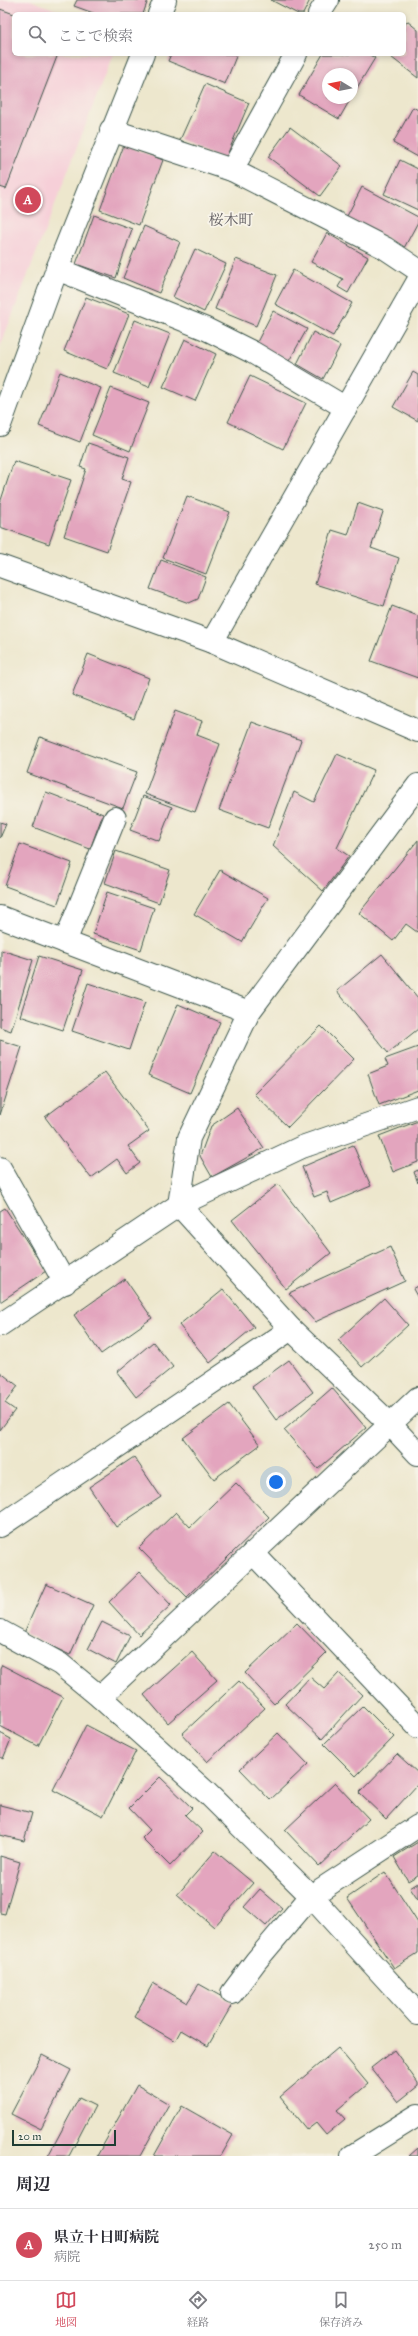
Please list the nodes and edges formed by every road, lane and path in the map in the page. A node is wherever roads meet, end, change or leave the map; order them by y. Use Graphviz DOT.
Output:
graph roads {
  1 [pos="165,0"];
  2 [pos="328,0"];
  3 [pos="160,12"];
  4 [pos="320,12"];
  5 [pos="142,56"];
  6 [pos="295,56"];
  7 [pos="111,130"];
  8 [pos="232,170"];
  9 [pos="57,269"];
  10 [pos="418,270"];
  11 [pos="418,281"];
  12 [pos="346,408"];
  13 [pos="0,425"];
  14 [pos="0,566"];
  15 [pos="212,642"];
  16 [pos="418,731"];
  17 [pos="418,785"];
  18 [pos="115,818"];
  19 [pos="0,917"];
  20 [pos="65,942"];
  21 [pos="249,1012"];
  22 [pos="418,1107"];
  23 [pos="0,1168"];
  24 [pos="179,1205"];
  25 [pos="65,1283"];
  26 [pos="0,1325"];
  27 [pos="291,1329"];
  28 [pos="418,1398"];
  29 [pos="390,1424"];
  30 [pos="418,1454"];
  31 [pos="0,1526"];
  32 [pos="253,1553"];
  33 [pos="0,1631"];
  34 [pos="100,1697"];
  35 [pos="418,1727"];
  36 [pos="418,1826"];
  37 [pos="311,1896"];
  38 [pos="232,1993"];
  39 [pos="418,2014"];
  40 [pos="418,2115"];
  41 [pos="352,2156"];
  1 -- 3 [label="street"];
  2 -- 4 [label="street"];
  5 -- 7 [label="street"];
  6 -- 8 [label="street"];
  7 -- 8 [label="street"];
  7 -- 9 [label="street"];
  8 -- 10 [label="street"];
  9 -- 12 [label="street"];
  9 -- 13 [label="street"];
  11 -- 12 [label="street"];
  12 -- 15 [label="street"];
  14 -- 15 [label="street"];
  15 -- 16 [label="street"];
  17 -- 21 [label="street"];
  18 -- 20 [label="street"];
  19 -- 20 [label="street"];
  20 -- 21 [label="street"];
  21 -- 24 [label="street"];
  22 -- 24 [label="street"];
  23 -- 25 [label="street"];
  24 -- 25 [label="street"];
  24 -- 27 [label="street"];
  25 -- 26 [label="street"];
  27 -- 29 [label="street"];
  27 -- 31 [label="street"];
  28 -- 29 [label="street"];
  29 -- 30 [label="street"];
  29 -- 32 [label="street"];
  32 -- 34 [label="street"];
  32 -- 35 [label="street"];
  33 -- 34 [label="street"];
  34 -- 37 [label="street"];
  36 -- 37 [label="street"];
  37 -- 38 [label="street"];
  37 -- 39 [label="street"];
  40 -- 41 [label="street"];
}
